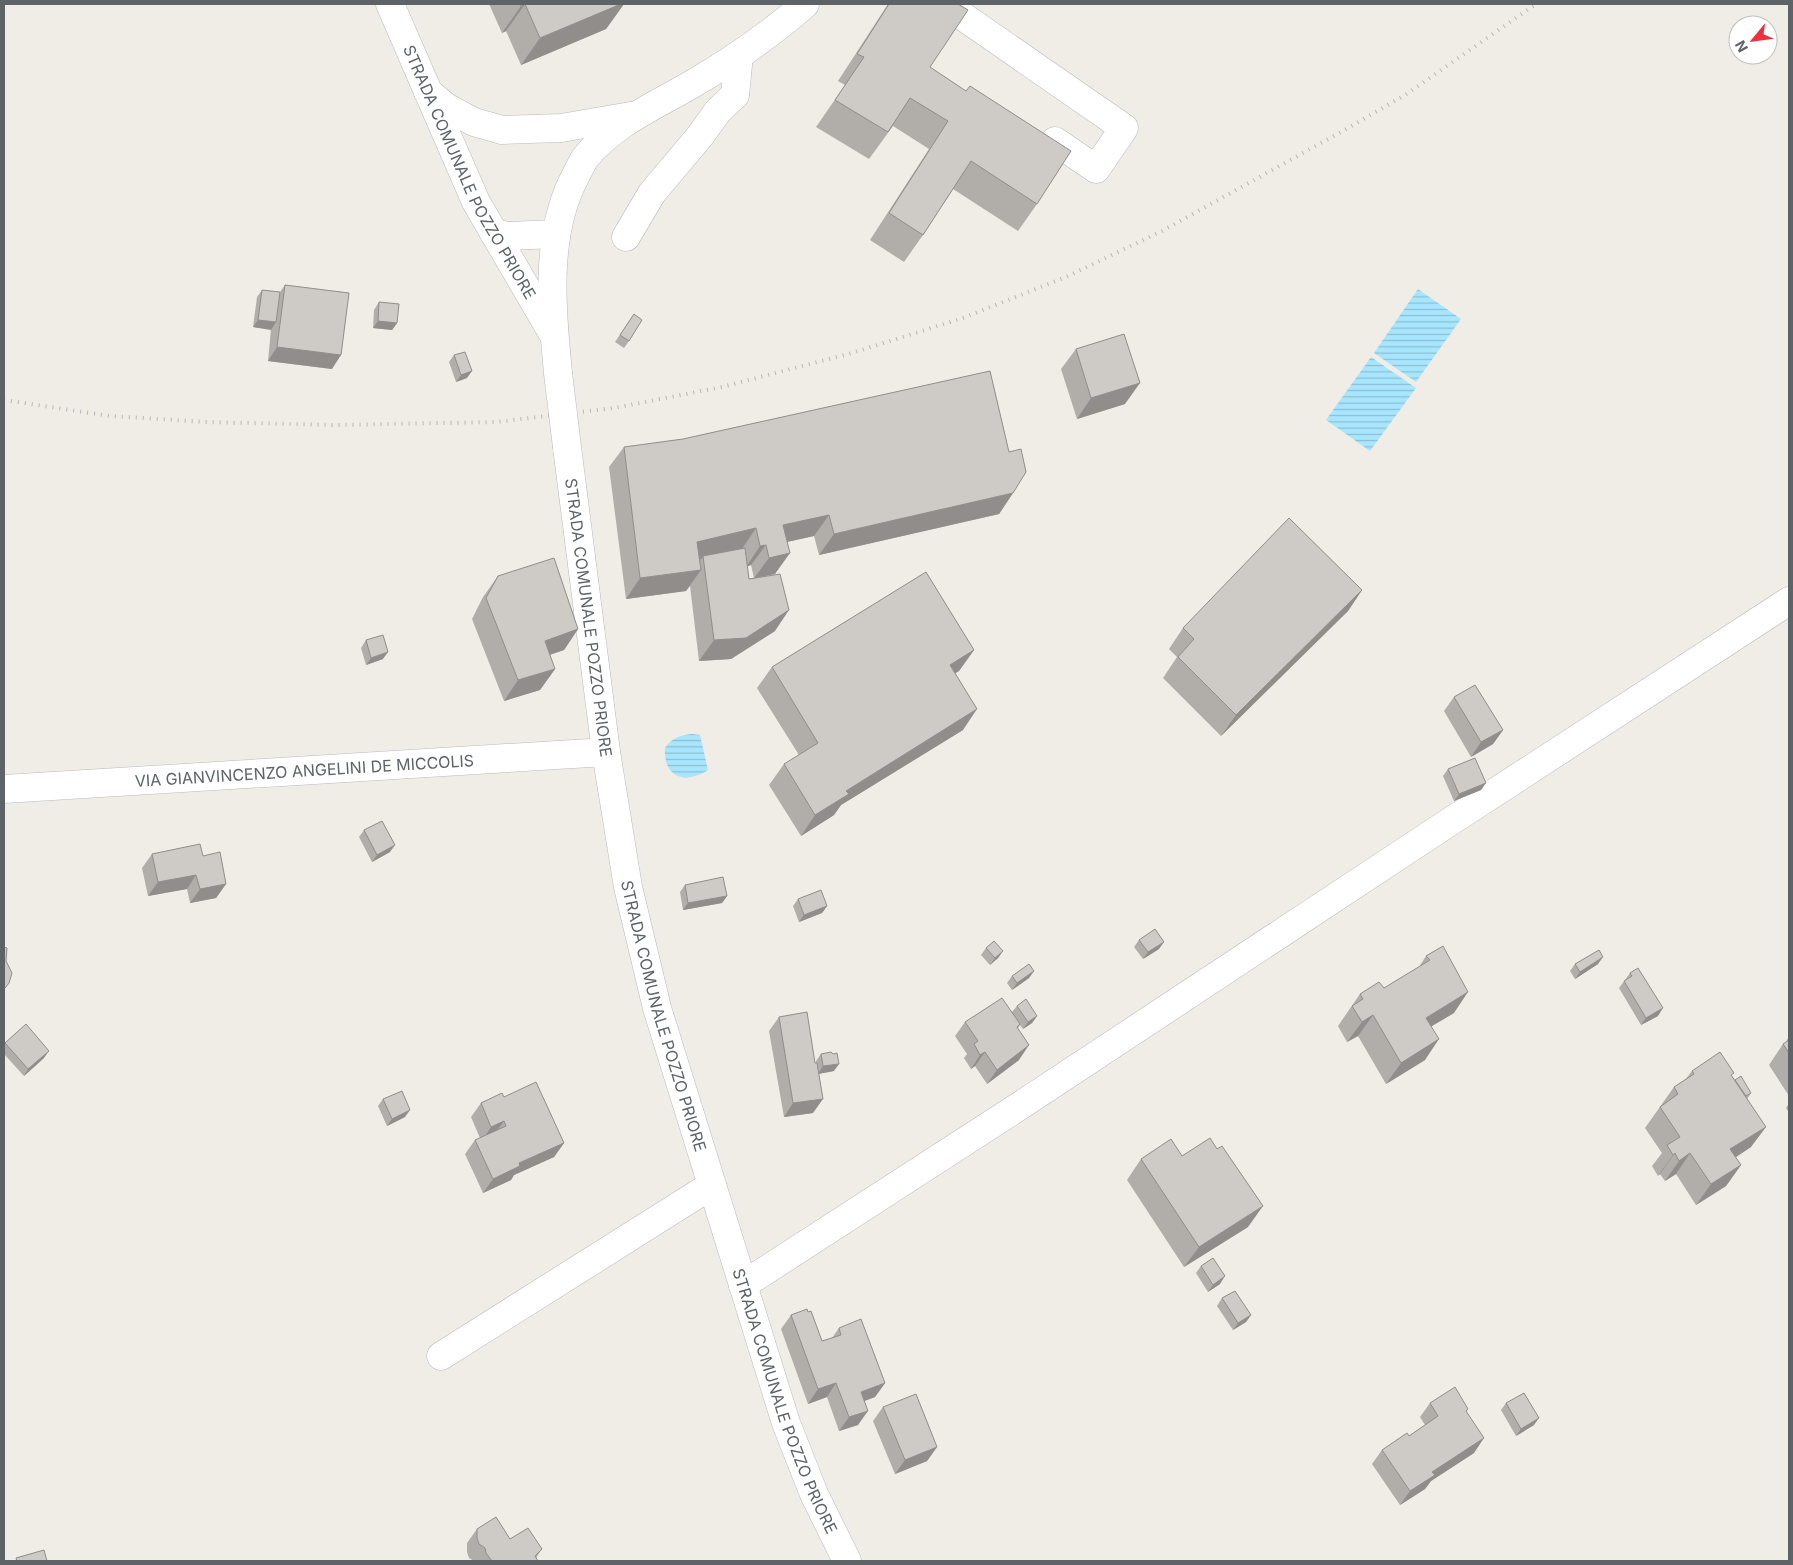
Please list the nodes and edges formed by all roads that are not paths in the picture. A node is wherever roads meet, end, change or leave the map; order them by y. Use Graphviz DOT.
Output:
graph roads {
  1 [pos="390,4"];
  2 [pos="806,4"];
  3 [pos="945,4"];
  4 [pos="739,55"];
  5 [pos="428,92"];
  6 [pos="635,115"];
  7 [pos="1036,167"];
  8 [pos="494,233"];
  9 [pos="556,234"];
  10 [pos="626,237"];
  11 [pos="555,337"];
  12 [pos="1789,601"];
  13 [pos="606,752"];
  14 [pos="4,790"];
  15 [pos="712,1185"];
  16 [pos="743,1285"];
  17 [pos="442,1356"];
  18 [pos="847,1561"];
  1 -- 5 [label="street, STRADA COMUNALE POZZO PRIORE"];
  2 -- 4 [label="street"];
  3 -- 7 [label="street"];
  4 -- 6 [label="street"];
  4 -- 10 [label="street"];
  5 -- 6 [label="street"];
  5 -- 8 [label="street, STRADA COMUNALE POZZO PRIORE"];
  6 -- 9 [label="street, STRADA COMUNALE POZZO PRIORE"];
  8 -- 9 [label="street"];
  8 -- 11 [label="street, STRADA COMUNALE POZZO PRIORE"];
  9 -- 11 [label="street, STRADA COMUNALE POZZO PRIORE"];
  11 -- 13 [label="street, STRADA COMUNALE POZZO PRIORE, bridge"];
  12 -- 16 [label="street"];
  13 -- 14 [label="street, VIA GIANVINCENZO ANGELINI DE MICCOLIS"];
  13 -- 15 [label="street, STRADA COMUNALE POZZO PRIORE"];
  15 -- 16 [label="street, STRADA COMUNALE POZZO PRIORE"];
  15 -- 17 [label="street"];
  16 -- 18 [label="street, STRADA COMUNALE POZZO PRIORE"];
}
